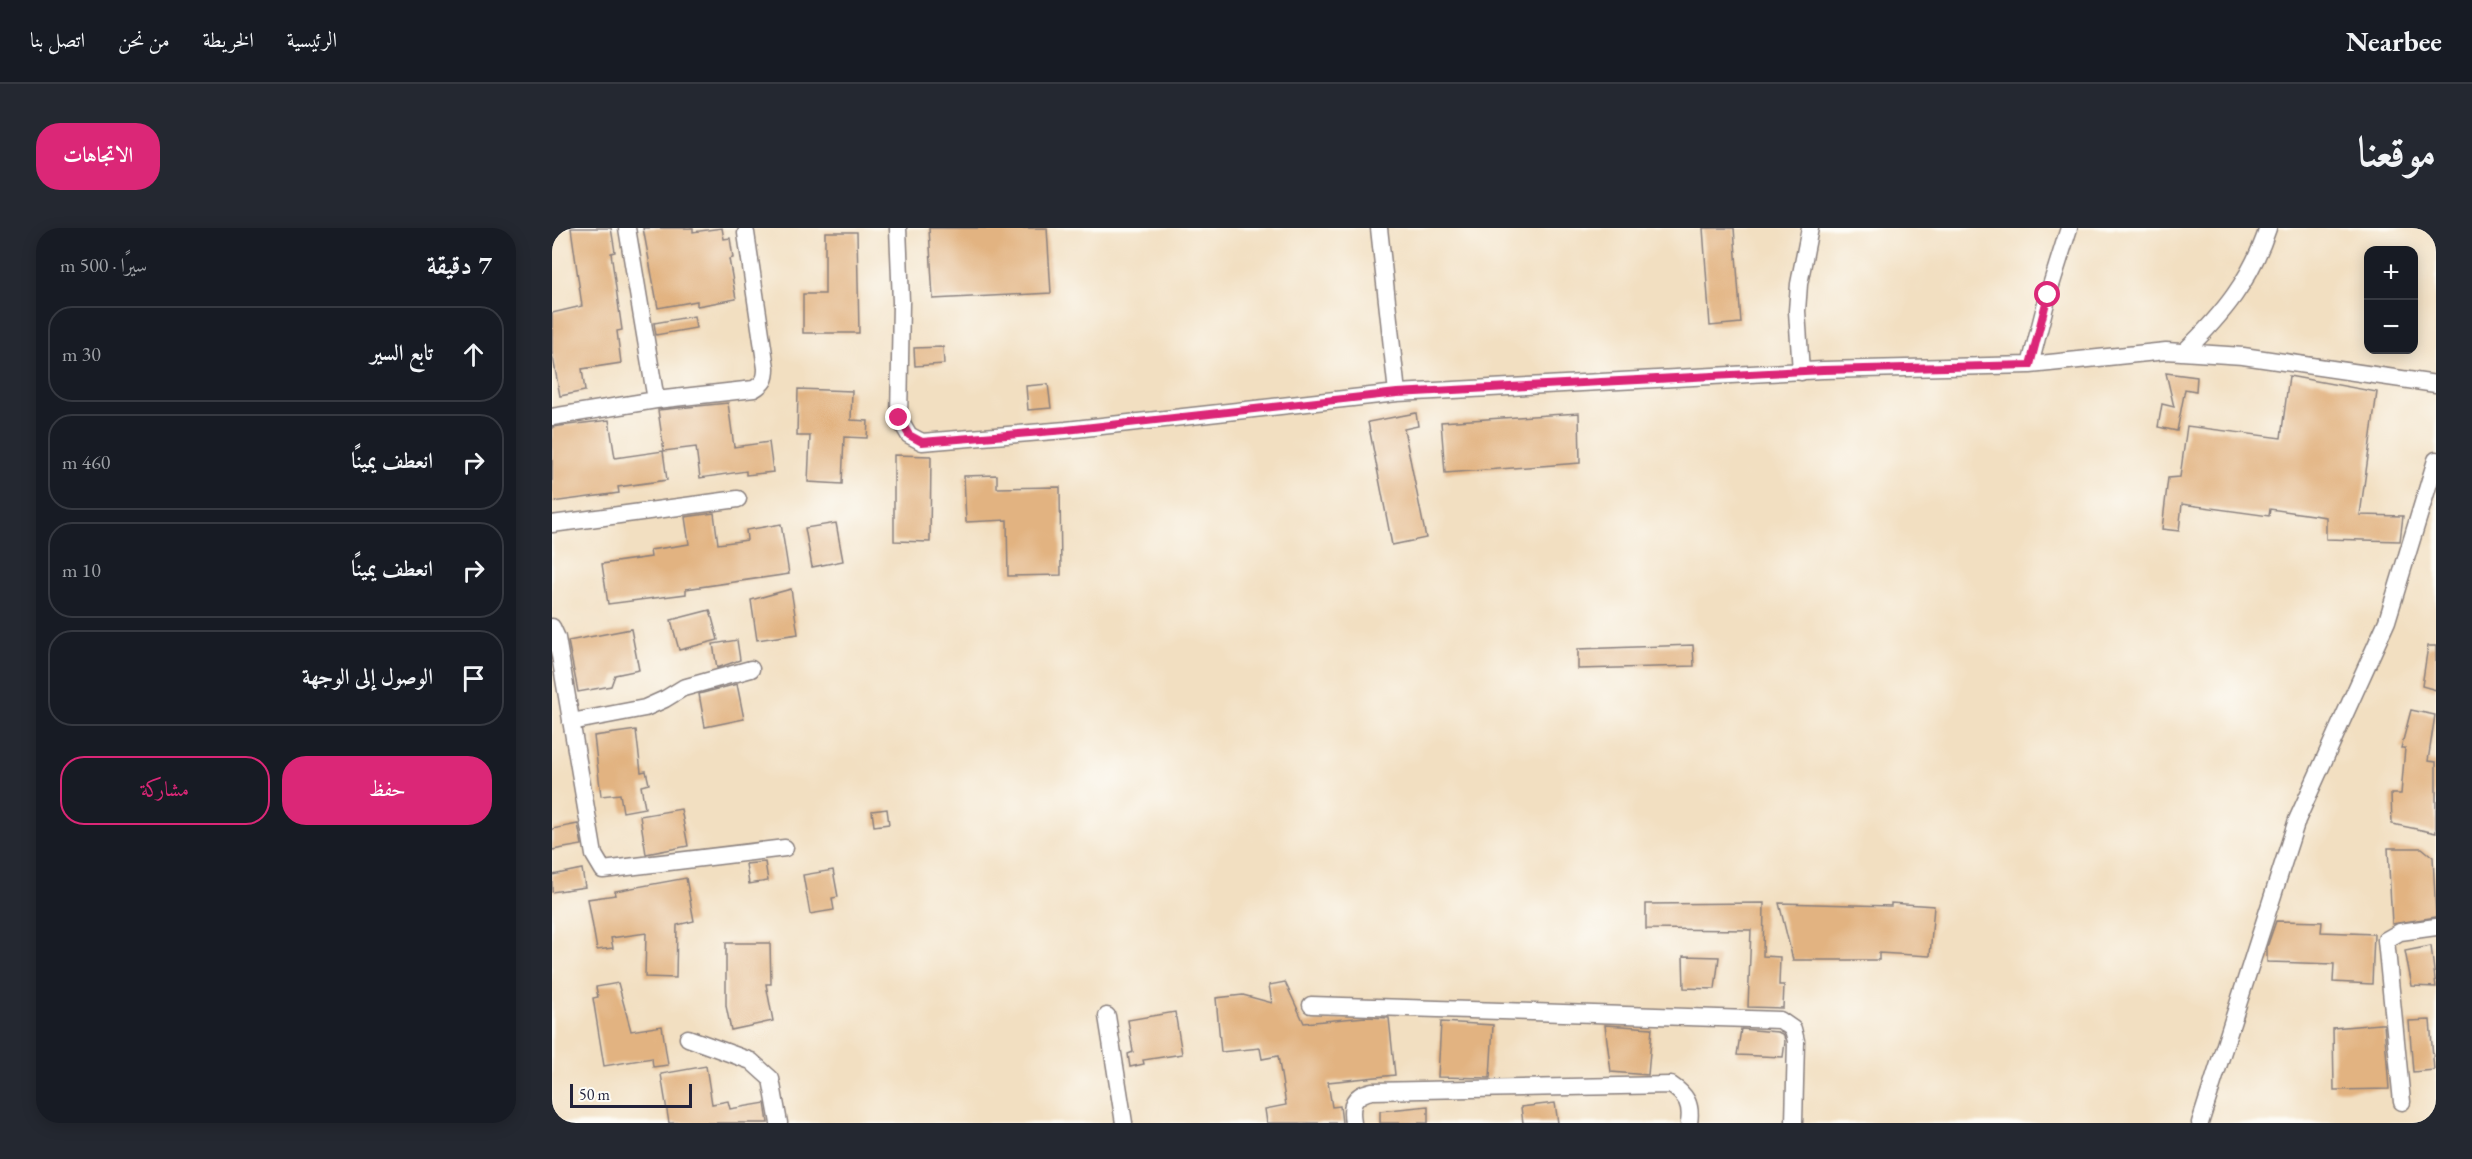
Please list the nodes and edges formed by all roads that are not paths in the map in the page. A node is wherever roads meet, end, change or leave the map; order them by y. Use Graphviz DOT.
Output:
graph roads {
  1 [pos="627,228"];
  2 [pos="898,228"];
  3 [pos="1379,228"];
  4 [pos="1810,228"];
  5 [pos="2068,228"];
  6 [pos="2268,228"];
  7 [pos="746,233"];
  8 [pos="2184,352"];
  9 [pos="2030,365"];
  10 [pos="1801,372"];
  11 [pos="2436,384"];
  12 [pos="1397,393"];
  13 [pos="656,400"];
  14 [pos="552,417"];
  15 [pos="2436,460"];
  16 [pos="738,499"];
  17 [pos="552,524"];
  18 [pos="552,627"];
  19 [pos="751,669"];
  20 [pos="571,722"];
  21 [pos="785,848"];
  22 [pos="2436,927"];
  23 [pos="1311,1005"];
  24 [pos="1107,1016"];
  25 [pos="688,1038"];
  26 [pos="2402,1102"];
  27 [pos="779,1123"];
  28 [pos="1124,1123"];
  29 [pos="1353,1123"];
  30 [pos="1689,1123"];
  31 [pos="1794,1123"];
  32 [pos="2200,1123"];
  1 -- 13 [label="street"];
  2 -- 12 [label="street"];
  3 -- 12 [label="street"];
  4 -- 10 [label="street"];
  5 -- 9 [label="street"];
  6 -- 8 [label="street"];
  7 -- 13 [label="street"];
  8 -- 9 [label="street"];
  8 -- 11 [label="street"];
  9 -- 10 [label="street"];
  10 -- 12 [label="street"];
  13 -- 14 [label="street"];
  15 -- 32 [label="street"];
  16 -- 17 [label="street"];
  18 -- 20 [label="street"];
  19 -- 20 [label="street"];
  20 -- 21 [label="street"];
  22 -- 26 [label="street"];
  23 -- 31 [label="street"];
  24 -- 28 [label="street"];
  25 -- 27 [label="street"];
  29 -- 30 [label="street"];
}
